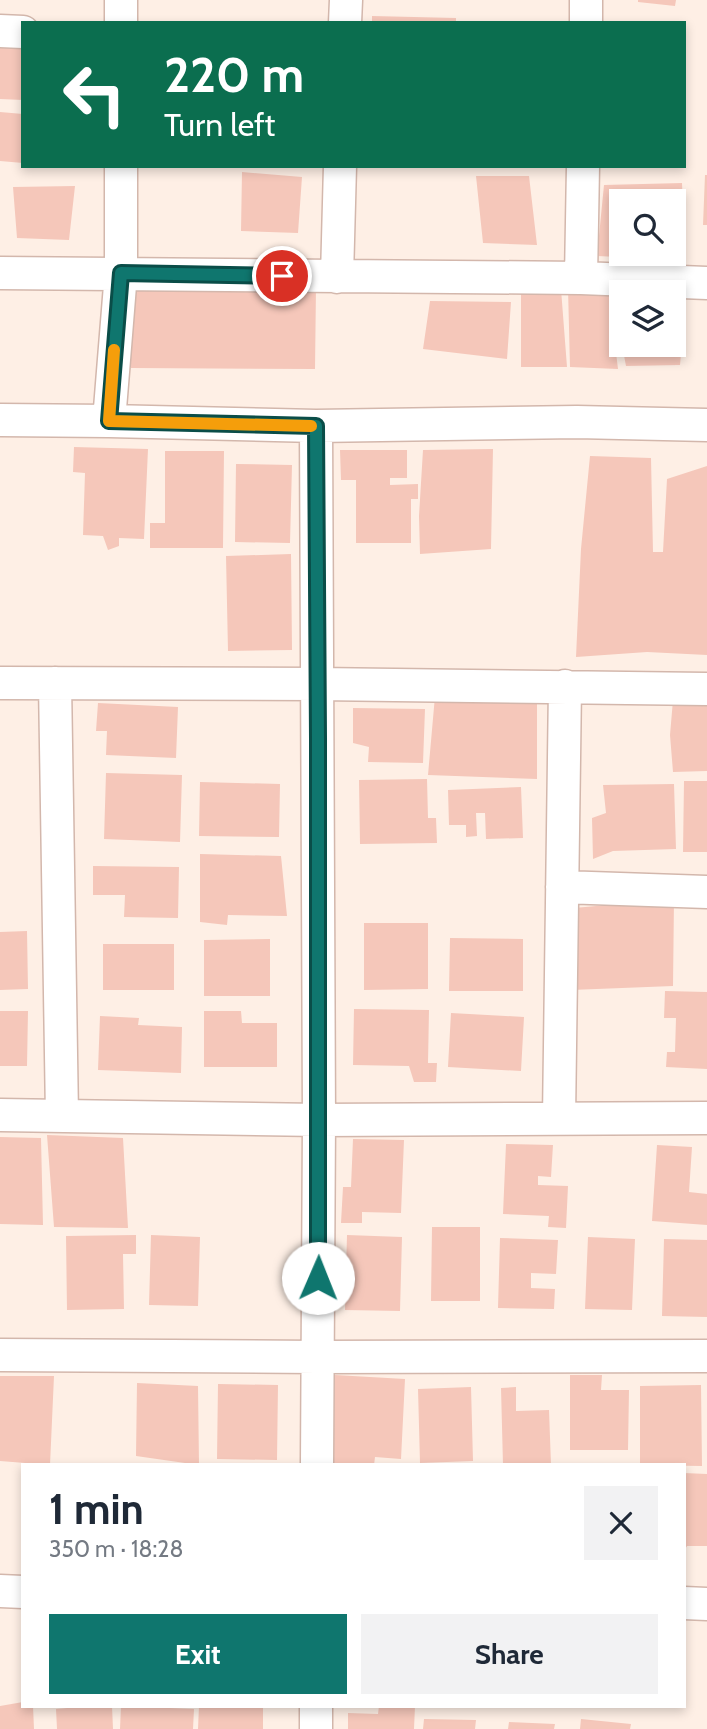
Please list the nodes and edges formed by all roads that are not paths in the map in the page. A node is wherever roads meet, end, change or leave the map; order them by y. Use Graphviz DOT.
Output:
graph roads {
  1 [pos="121,0"];
  2 [pos="346,0"];
  3 [pos="586,0"];
  4 [pos="121,21"];
  5 [pos="345,21"];
  6 [pos="586,21"];
  7 [pos="0,31"];
  8 [pos="21,32"];
  9 [pos="121,168"];
  10 [pos="340,168"];
  11 [pos="583,168"];
  12 [pos="0,273"];
  13 [pos="121,273"];
  14 [pos="337,277"];
  15 [pos="581,278"];
  16 [pos="707,283"];
  17 [pos="0,420"];
  18 [pos="109,421"];
  19 [pos="707,425"];
  20 [pos="316,426"];
  21 [pos="0,683"];
  22 [pos="55,683"];
  23 [pos="318,684"];
  24 [pos="565,686"];
  25 [pos="707,689"];
  26 [pos="562,887"];
  27 [pos="707,892"];
  28 [pos="0,1115"];
  29 [pos="62,1116"];
  30 [pos="559,1118"];
  31 [pos="707,1118"];
  32 [pos="319,1120"];
  33 [pos="0,1355"];
  34 [pos="707,1356"];
  35 [pos="317,1357"];
  36 [pos="317,1463"];
  37 [pos="0,1591"];
  38 [pos="21,1592"];
  39 [pos="686,1603"];
  40 [pos="707,1604"];
  41 [pos="316,1708"];
  42 [pos="316,1729"];
  1 -- 4 [label="street"];
  2 -- 5 [label="street"];
  3 -- 6 [label="street"];
  7 -- 8 [label="street"];
  9 -- 13 [label="street"];
  10 -- 14 [label="street"];
  11 -- 15 [label="street"];
  12 -- 13 [label="street"];
  13 -- 14 [label="street"];
  13 -- 18 [label="street"];
  14 -- 15 [label="street"];
  15 -- 16 [label="street"];
  17 -- 18 [label="street"];
  18 -- 20 [label="street"];
  19 -- 20 [label="street"];
  20 -- 23 [label="street"];
  21 -- 22 [label="street"];
  22 -- 23 [label="street"];
  22 -- 29 [label="street"];
  23 -- 24 [label="street"];
  23 -- 32 [label="street"];
  24 -- 25 [label="street"];
  24 -- 26 [label="street"];
  26 -- 27 [label="street"];
  26 -- 30 [label="street"];
  28 -- 29 [label="street"];
  29 -- 32 [label="street"];
  30 -- 31 [label="street"];
  30 -- 32 [label="street"];
  32 -- 35 [label="street"];
  33 -- 35 [label="street"];
  34 -- 35 [label="street"];
  35 -- 36 [label="street"];
  37 -- 38 [label="street"];
  39 -- 40 [label="street"];
  41 -- 42 [label="street"];
}
